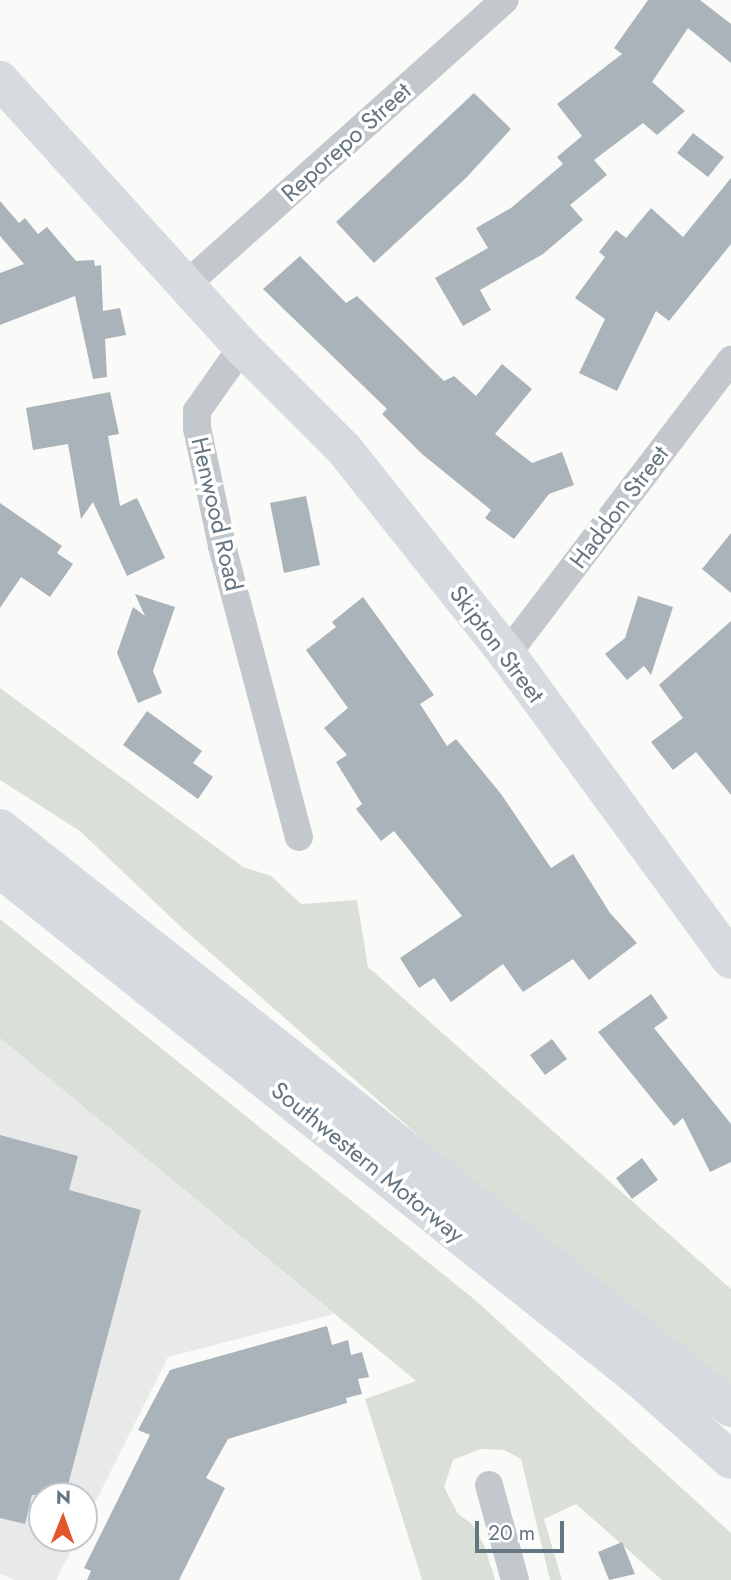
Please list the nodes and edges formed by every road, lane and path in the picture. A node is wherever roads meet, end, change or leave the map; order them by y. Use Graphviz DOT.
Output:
graph roads {
  1 [pos="505,0"];
  2 [pos="0,80"];
  3 [pos="187,284"];
  4 [pos="242,347"];
  5 [pos="731,360"];
  6 [pos="507,654"];
  7 [pos="0,828"];
  8 [pos="299,837"];
  9 [pos="0,869"];
  10 [pos="731,960"];
  11 [pos="731,1408"];
  12 [pos="731,1460"];
  13 [pos="489,1485"];
  14 [pos="515,1580"];
  1 -- 3 [label="street, Reporepo Street"];
  2 -- 3 [label="main road"];
  3 -- 4 [label="main road"];
  4 -- 6 [label="main road, Skipton Street"];
  4 -- 8 [label="street, Henwood Road"];
  5 -- 6 [label="street, Haddon Street"];
  6 -- 10 [label="main road, Skipton Street"];
  7 -- 11 [label="main road, Southwestern Motorway"];
  9 -- 12 [label="main road, Southwestern Motorway"];
  13 -- 14 [label="street"];
}
